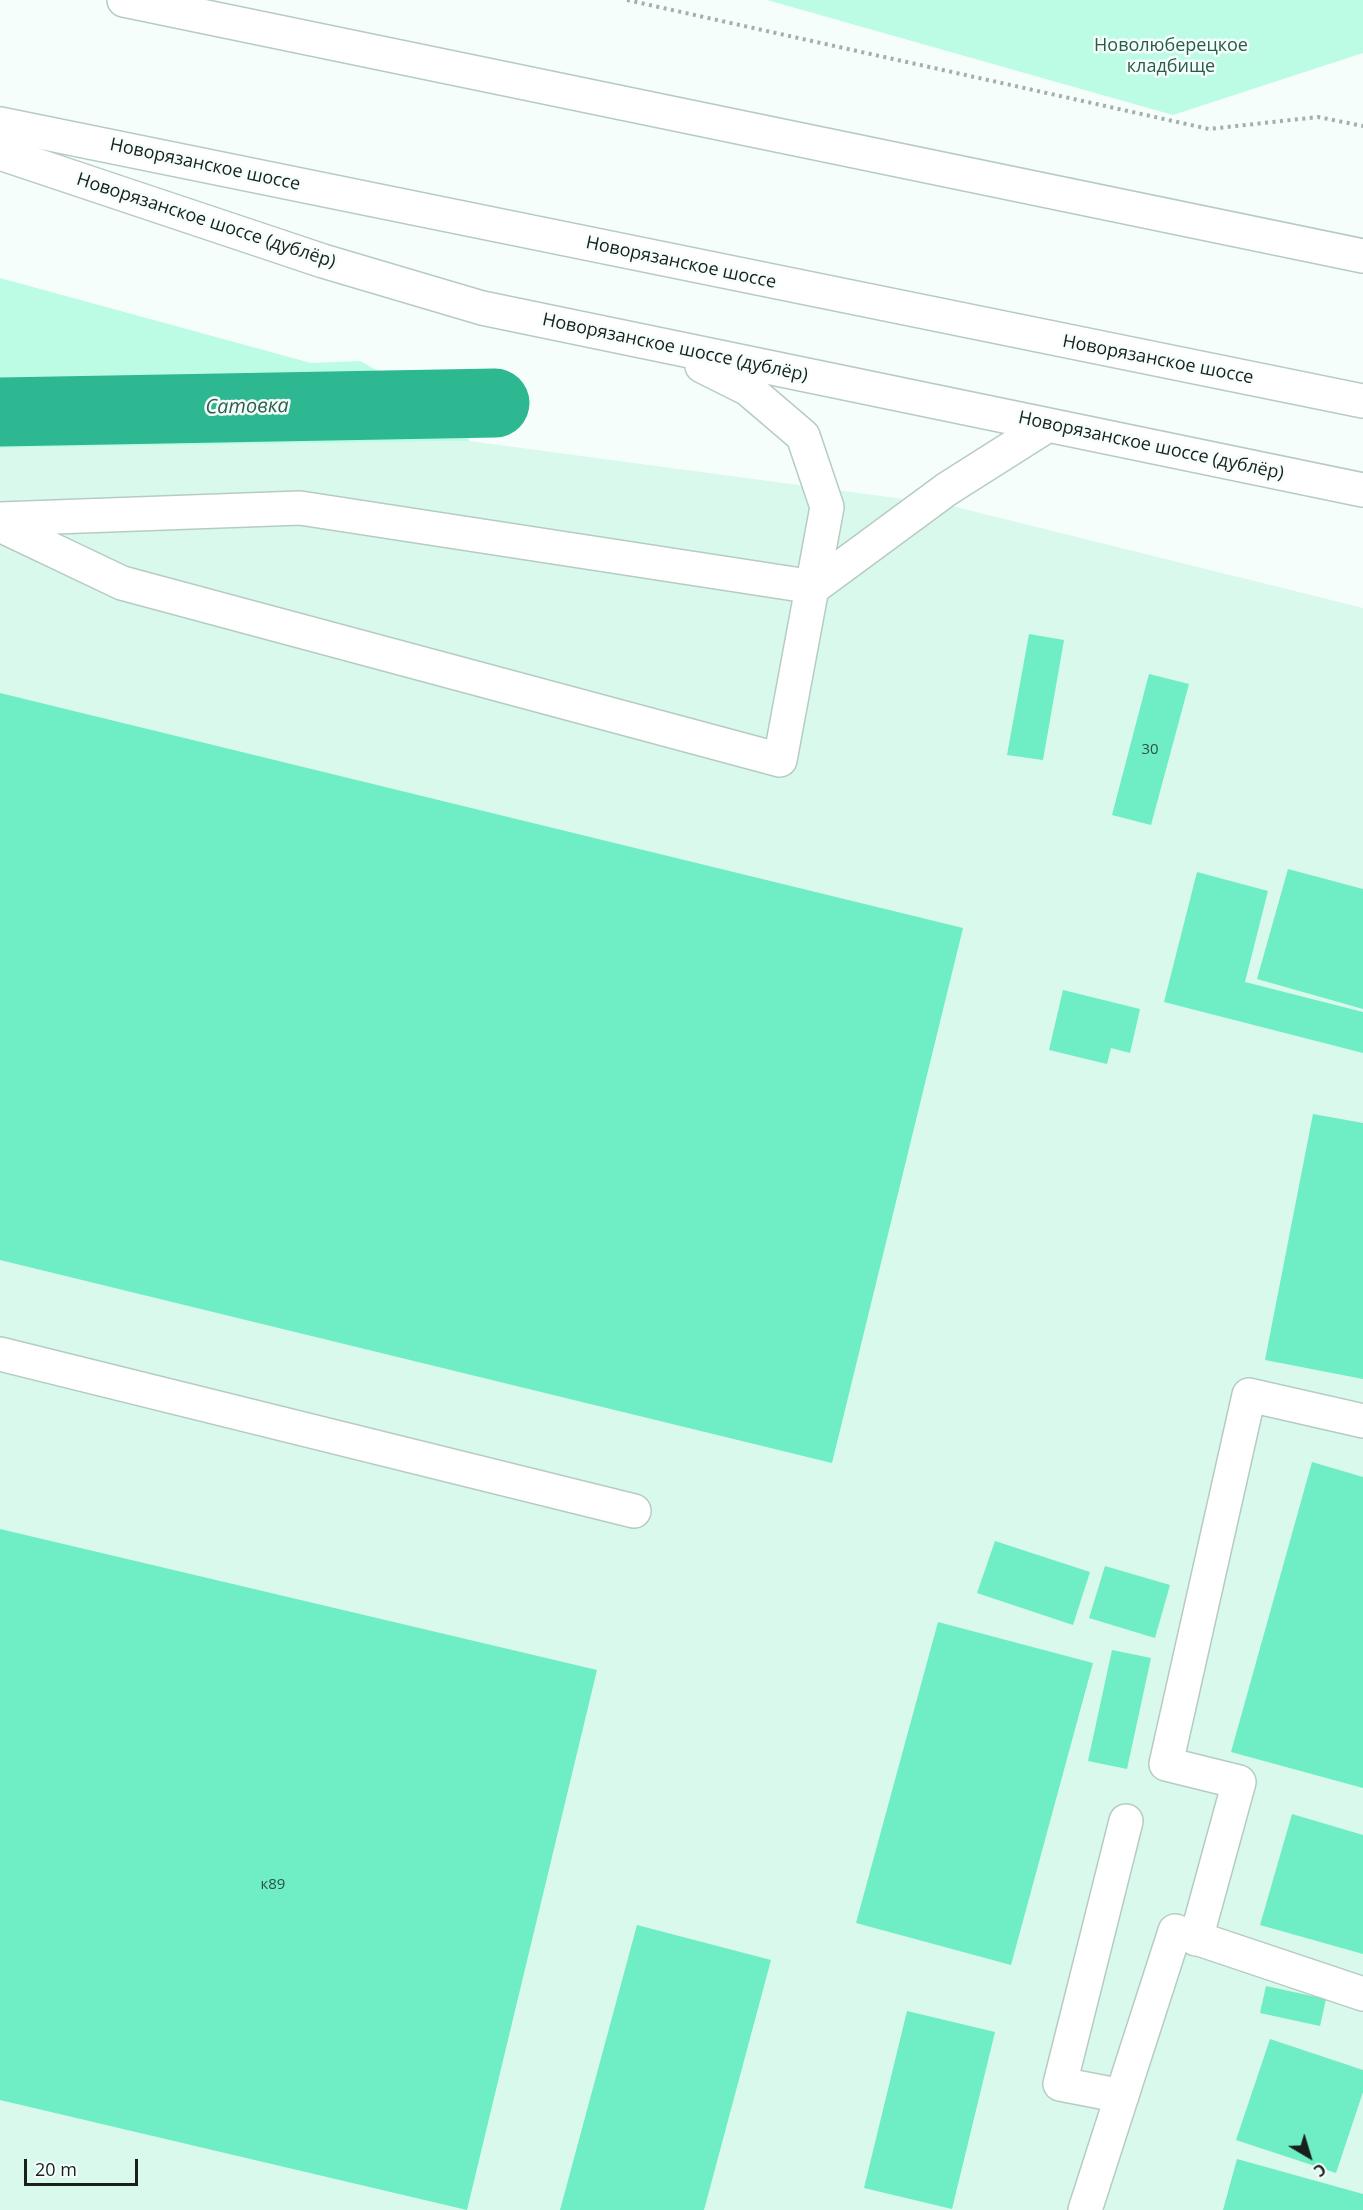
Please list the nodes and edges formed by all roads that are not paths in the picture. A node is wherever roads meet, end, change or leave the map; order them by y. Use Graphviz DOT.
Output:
graph roads {
  1 [pos="124,0"];
  2 [pos="0,124"];
  3 [pos="0,153"];
  4 [pos="1256,234"];
  5 [pos="1363,245"];
  6 [pos="1363,256"];
  7 [pos="665,347"];
  8 [pos="1363,401"];
  9 [pos="1048,425"];
  10 [pos="1353,488"];
  11 [pos="1363,516"];
  12 [pos="0,519"];
  13 [pos="0,525"];
  14 [pos="814,587"];
  15 [pos="0,1354"];
  16 [pos="1363,1421"];
  17 [pos="634,1511"];
  18 [pos="1126,1821"];
  19 [pos="1196,1939"];
  20 [pos="1363,1994"];
  21 [pos="1122,2096"];
  22 [pos="1085,2210"];
  1 -- 4 [label="main road"];
  2 -- 8 [label="main road, Новорязанское шоссе"];
  3 -- 7 [label="main road, Новорязанское шоссе (дублёр)"];
  4 -- 5 [label="main road"];
  4 -- 6 [label="main road"];
  7 -- 9 [label="main road, Новорязанское шоссе (дублёр)"];
  7 -- 14 [label="main road"];
  9 -- 10 [label="main road, Новорязанское шоссе (дублёр)"];
  9 -- 14 [label="main road"];
  10 -- 11 [label="main road"];
  12 -- 14 [label="main road"];
  13 -- 14 [label="main road"];
  15 -- 17 [label="main road"];
  16 -- 19 [label="main road"];
  18 -- 21 [label="main road"];
  19 -- 20 [label="main road"];
  19 -- 21 [label="main road"];
  21 -- 22 [label="main road"];
}
